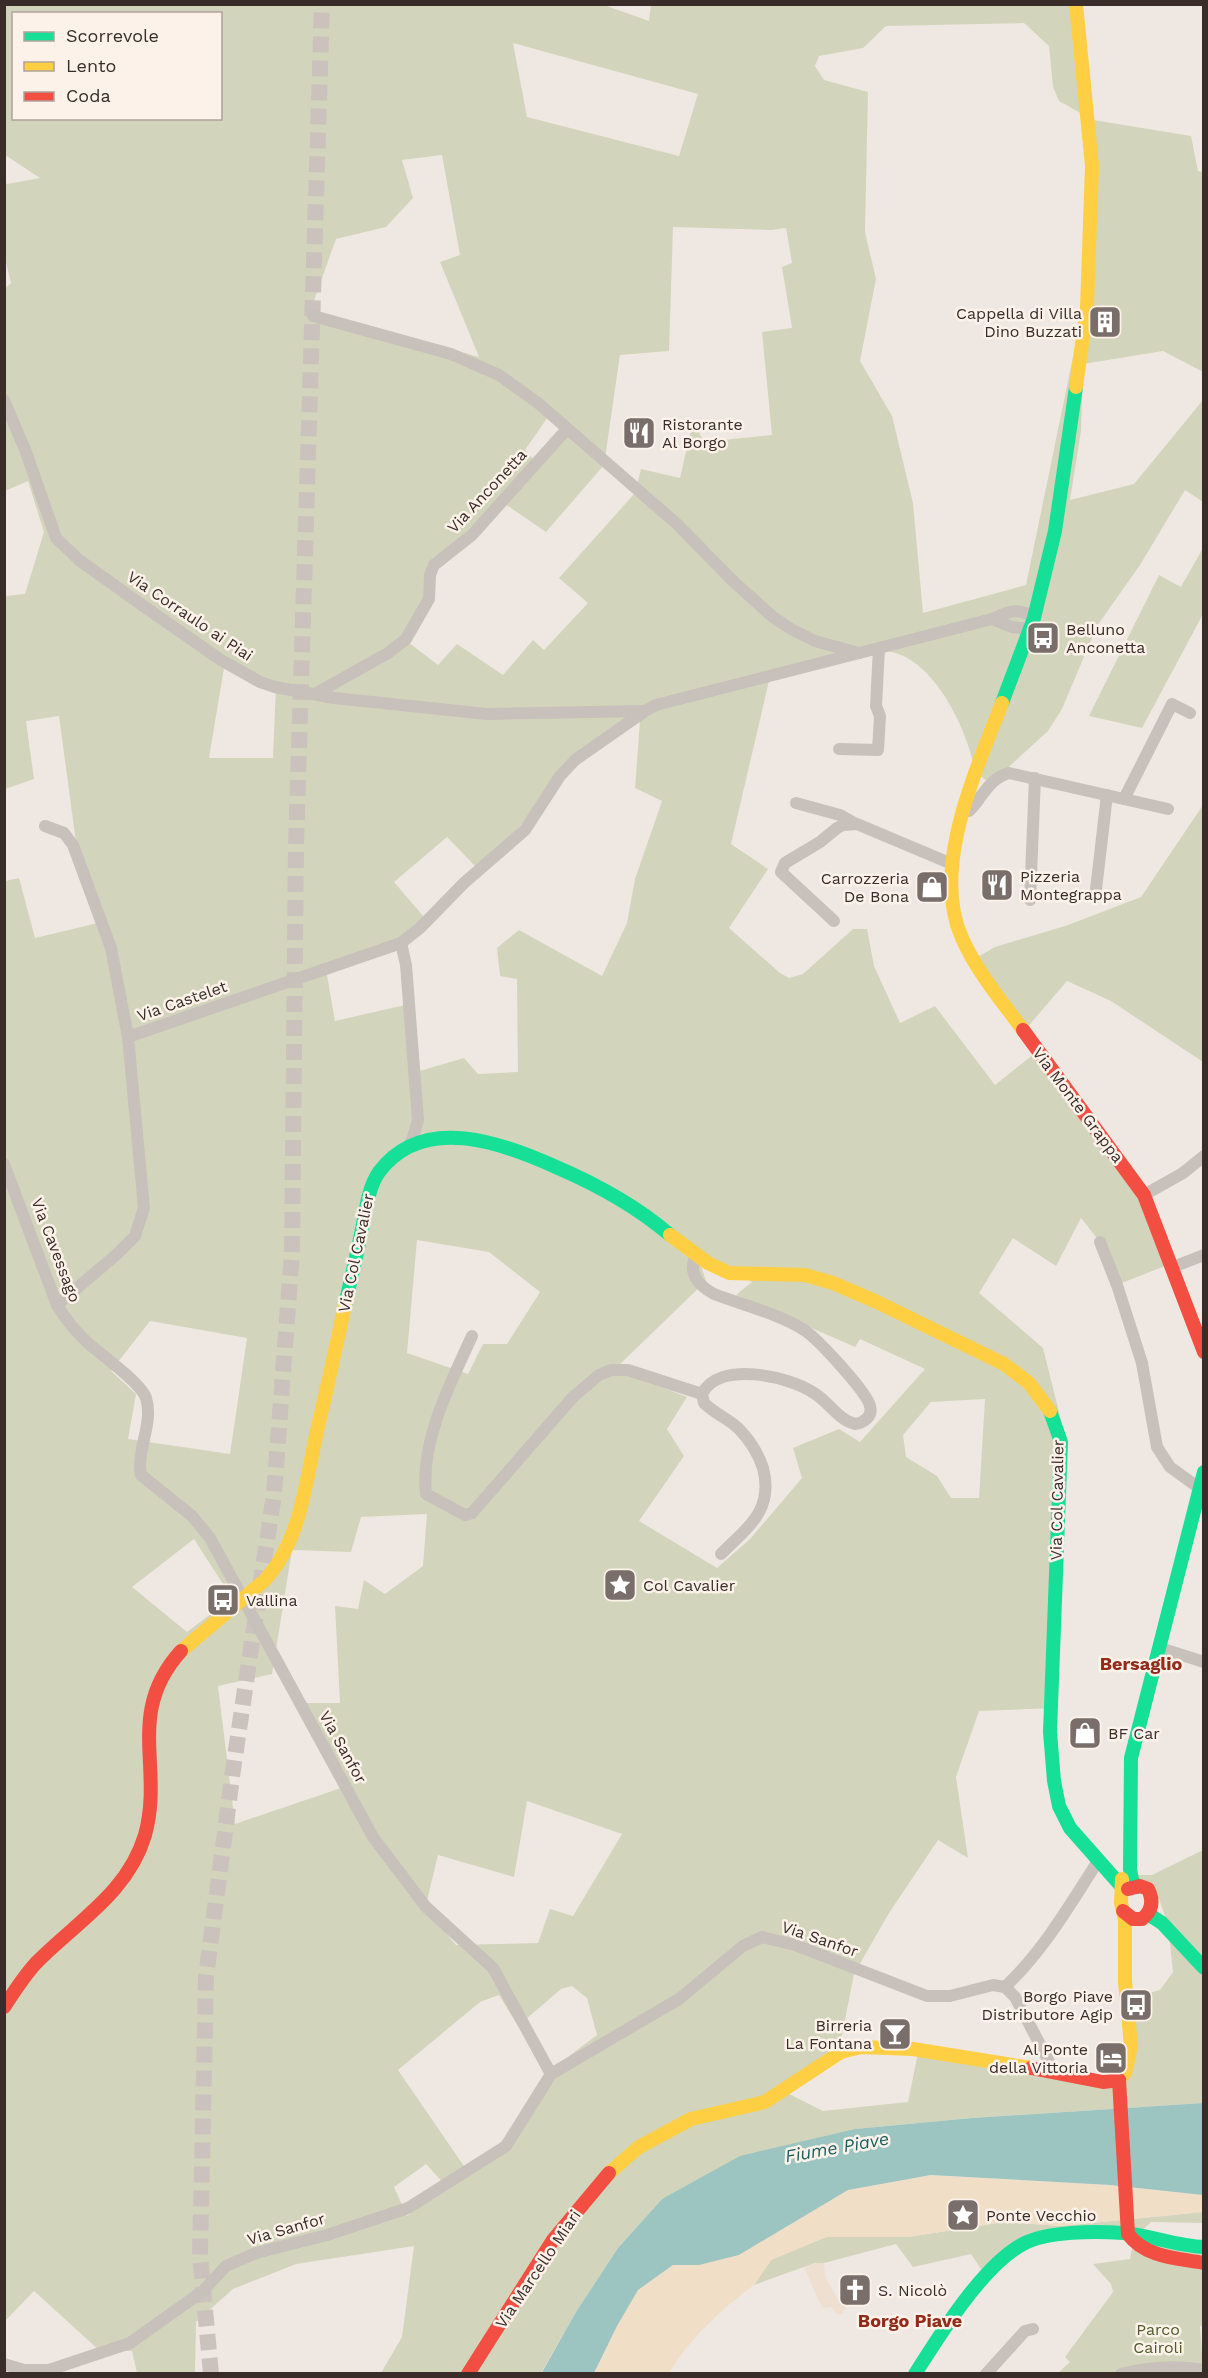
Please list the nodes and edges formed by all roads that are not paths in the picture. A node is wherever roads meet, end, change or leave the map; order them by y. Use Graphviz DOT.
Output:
graph roads {
  1 [pos="1076,4"];
  2 [pos="313,316"];
  3 [pos="4,400"];
  4 [pos="567,429"];
  5 [pos="1032,623"];
  6 [pos="879,648"];
  7 [pos="860,653"];
  8 [pos="315,694"];
  9 [pos="645,711"];
  10 [pos="1190,713"];
  11 [pos="839,749"];
  12 [pos="1035,778"];
  13 [pos="1107,795"];
  14 [pos="1124,799"];
  15 [pos="796,803"];
  16 [pos="1168,809"];
  17 [pos="962,811"];
  18 [pos="857,824"];
  19 [pos="45,825"];
  20 [pos="952,864"];
  21 [pos="1095,898"];
  22 [pos="1030,900"];
  23 [pos="834,921"];
  24 [pos="401,943"];
  25 [pos="128,1037"];
  26 [pos="410,1147"];
  27 [pos="1203,1156"];
  28 [pos="4,1164"];
  29 [pos="1144,1195"];
  30 [pos="1100,1242"];
  31 [pos="697,1255"];
  32 [pos="1203,1255"];
  33 [pos="1173,1267"];
  34 [pos="57,1305"];
  35 [pos="472,1336"];
  36 [pos="1203,1352"];
  37 [pos="702,1394"];
  38 [pos="1203,1472"];
  39 [pos="1199,1488"];
  40 [pos="721,1554"];
  41 [pos="242,1600"];
  42 [pos="1160,1648"];
  43 [pos="1203,1662"];
  44 [pos="1101,1864"];
  45 [pos="1128,1884"];
  46 [pos="1140,1911"];
  47 [pos="1203,1968"];
  48 [pos="1005,1987"];
  49 [pos="4,2007"];
  50 [pos="1055,2073"];
  51 [pos="551,2074"];
  52 [pos="1119,2080"];
  53 [pos="1127,2232"];
  54 [pos="1203,2247"];
  55 [pos="1203,2263"];
  56 [pos="1033,2329"];
  57 [pos="4,2364"];
  58 [pos="1203,2370"];
  59 [pos="468,2373"];
  60 [pos="915,2373"];
  61 [pos="986,2373"];
  62 [pos="1121,2373"];
  1 -- 5 [label="street, Via Monte Grappa"];
  2 -- 4 [label="street"];
  3 -- 8 [label="street, Via Corraulo ai Piai"];
  4 -- 7 [label="street"];
  4 -- 8 [label="street, Via Anconetta"];
  5 -- 6 [label="street"];
  5 -- 17 [label="street, Via Monte Grappa"];
  6 -- 7 [label="street"];
  6 -- 11 [label="street"];
  7 -- 9 [label="street"];
  8 -- 9 [label="street, Via Corraulo ai Piai"];
  9 -- 24 [label="street, Via Castelet"];
  10 -- 14 [label="street"];
  12 -- 13 [label="street"];
  12 -- 17 [label="street"];
  12 -- 22 [label="street"];
  13 -- 14 [label="street"];
  13 -- 21 [label="street"];
  14 -- 16 [label="street"];
  15 -- 18 [label="street"];
  17 -- 20 [label="street, Via Monte Grappa"];
  18 -- 20 [label="street"];
  18 -- 23 [label="street"];
  19 -- 25 [label="street, Via Castelet"];
  20 -- 29 [label="street, Via Monte Grappa"];
  24 -- 25 [label="street, Via Castelet"];
  24 -- 26 [label="street"];
  25 -- 34 [label="street"];
  26 -- 31 [label="street, Via Col Cavalier"];
  26 -- 41 [label="street, Via Col Cavalier"];
  27 -- 29 [label="street"];
  28 -- 34 [label="street, Via Cavessago"];
  29 -- 33 [label="street, Via Monte Grappa"];
  30 -- 39 [label="street"];
  31 -- 37 [label="street"];
  31 -- 44 [label="street, Via Col Cavalier"];
  32 -- 33 [label="street"];
  33 -- 36 [label="street, Via Monte Grappa"];
  34 -- 41 [label="street, Via Cavessago"];
  35 -- 37 [label="street"];
  37 -- 40 [label="street"];
  38 -- 39 [label="street"];
  39 -- 42 [label="street"];
  41 -- 49 [label="street, Via Col Cavalier"];
  41 -- 51 [label="street, Via Sanfor"];
  42 -- 43 [label="street"];
  42 -- 45 [label="street"];
  44 -- 45 [label="street, Via Col Cavalier"];
  44 -- 48 [label="street"];
  45 -- 46 [label="street"];
  45 -- 46 [label="street"];
  46 -- 47 [label="street"];
  46 -- 52 [label="street"];
  48 -- 50 [label="street"];
  48 -- 51 [label="street, Via Sanfor"];
  50 -- 52 [label="street, Via Marcello Miari"];
  50 -- 59 [label="street, Via Marcello Miari"];
  51 -- 57 [label="street, Via Sanfor"];
  52 -- 53 [label="street"];
  53 -- 54 [label="street"];
  53 -- 55 [label="street"];
  53 -- 60 [label="street"];
  56 -- 61 [label="street"];
  58 -- 62 [label="street"];
}
